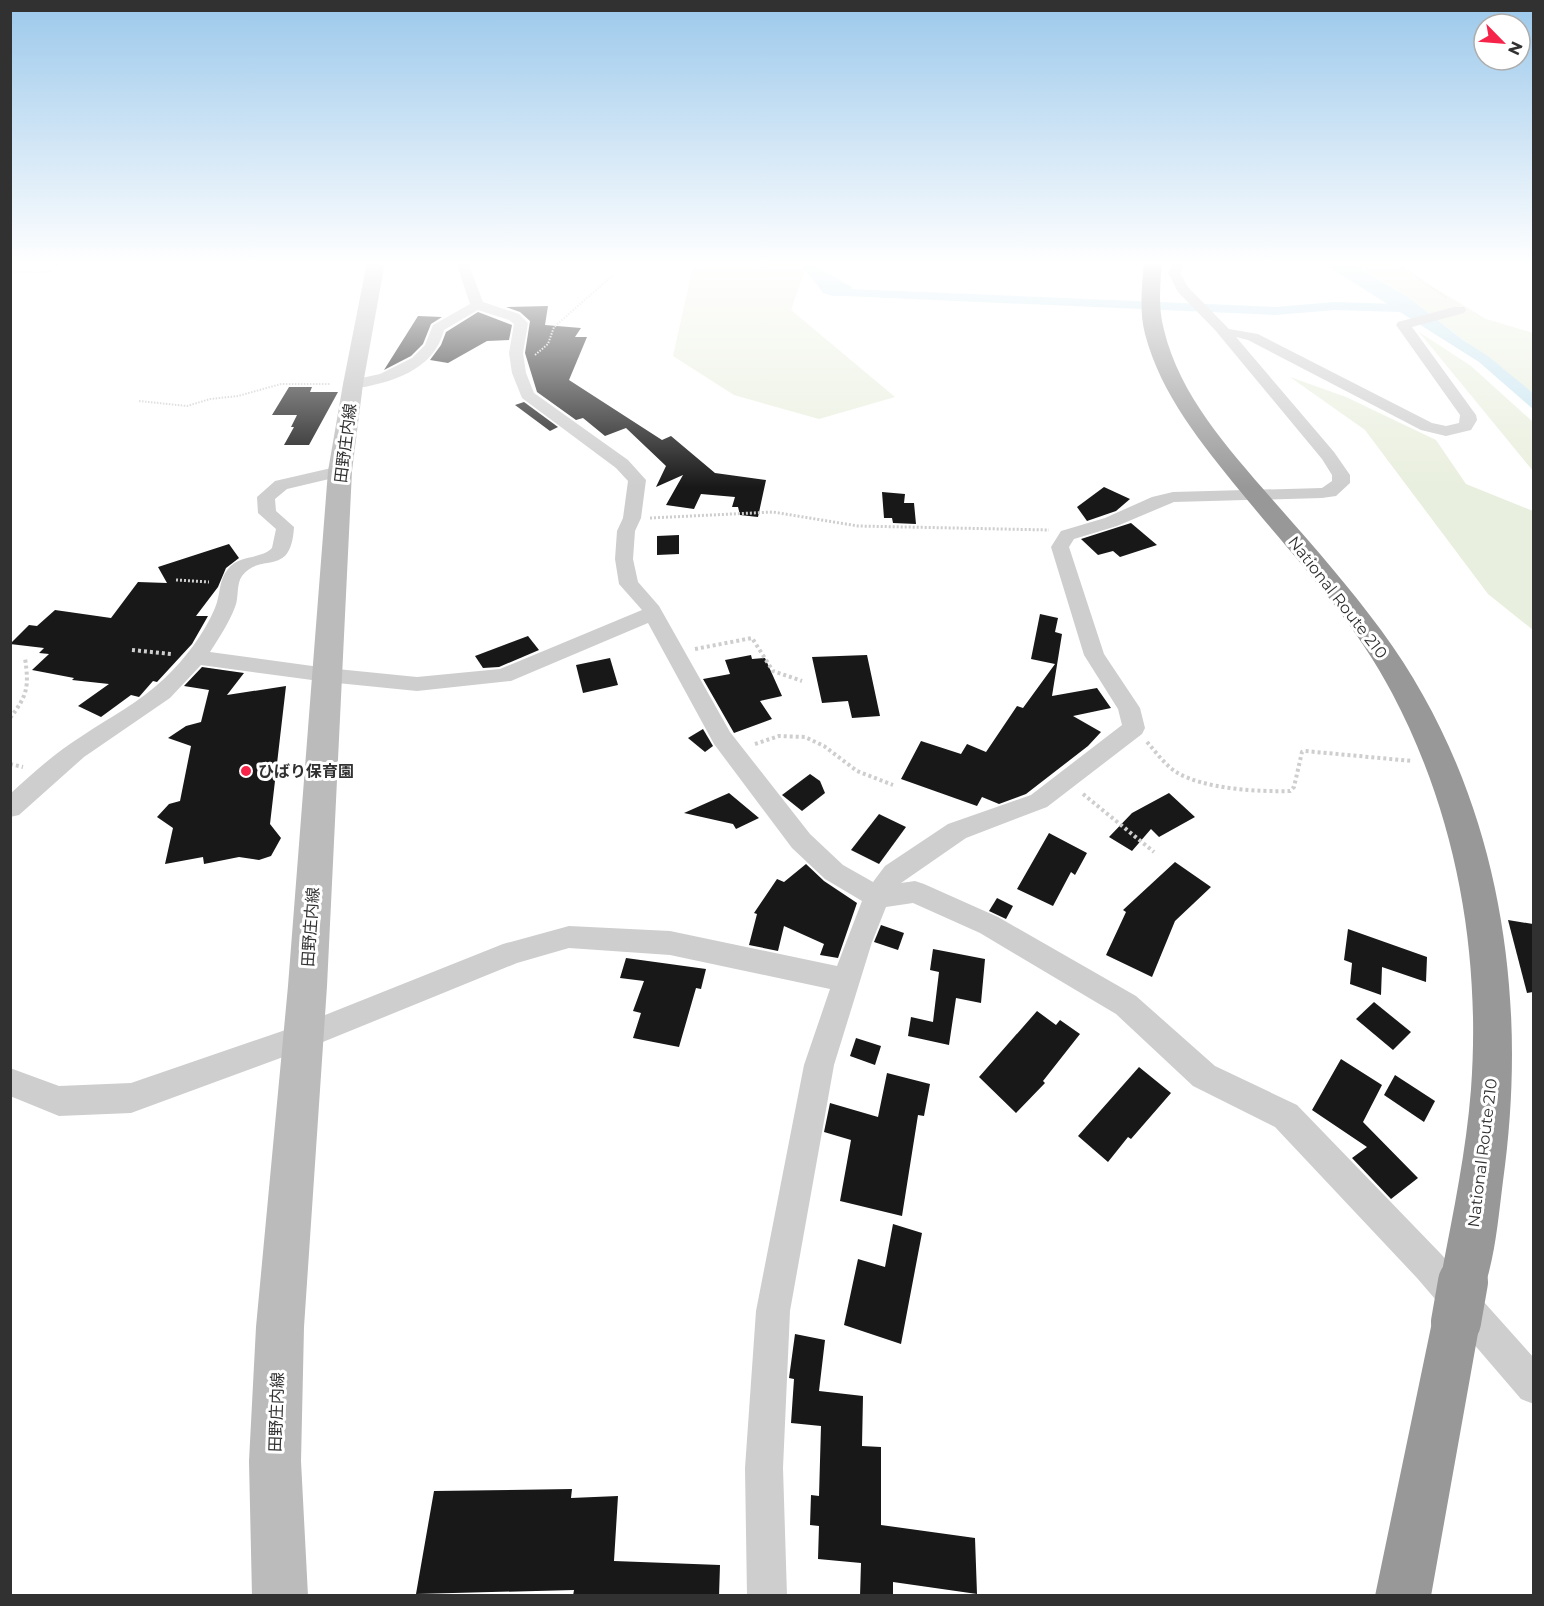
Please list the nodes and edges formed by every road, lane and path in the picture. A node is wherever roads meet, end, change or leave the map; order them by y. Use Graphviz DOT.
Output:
graph roads {
  1 [pos="362,337"];
  2 [pos="436,337"];
  3 [pos="519,337"];
  4 [pos="551,337"];
  5 [pos="1157,337"];
  6 [pos="1228,337"];
  7 [pos="1251,337"];
  8 [pos="1412,337"];
  9 [pos="517,360"];
  10 [pos="353,384"];
  11 [pos="139,401"];
  12 [pos="340,471"];
  13 [pos="1256,495"];
  14 [pos="632,518"];
  15 [pos="1067,535"];
  16 [pos="176,580"];
  17 [pos="228,583"];
  18 [pos="651,614"];
  19 [pos="132,650"];
  20 [pos="674,654"];
  21 [pos="196,657"];
  22 [pos="25,658"];
  23 [pos="327,675"];
  24 [pos="802,681"];
  25 [pos="10,718"];
  26 [pos="1134,728"];
  27 [pos="735,755"];
  28 [pos="1441,764"];
  29 [pos="1066,781"];
  30 [pos="893,784"];
  31 [pos="10,808"];
  32 [pos="1154,852"];
  33 [pos="877,897"];
  34 [pos="846,980"];
  35 [pos="303,1037"];
  36 [pos="10,1082"];
  37 [pos="1533,1386"];
  38 [pos="280,1596"];
  39 [pos="767,1596"];
  40 [pos="1403,1596"];
  1 -- 10 [label="main road, 田野庄内線"];
  2 -- 10 [label="street"];
  3 -- 9 [label="street"];
  4 -- 9 [label="path"];
  5 -- 13 [label="highway, National Route 210"];
  6 -- 13 [label="street"];
  7 -- 8 [label="street"];
  9 -- 14 [label="street"];
  10 -- 11 [label="path"];
  10 -- 12 [label="main road, 田野庄内線"];
  12 -- 17 [label="street"];
  12 -- 23 [label="main road, 田野庄内線"];
  13 -- 15 [label="street"];
  13 -- 28 [label="highway, National Route 210"];
  14 -- 15 [label="path"];
  14 -- 18 [label="street"];
  15 -- 26 [label="street"];
  16 -- 17 [label="path"];
  17 -- 21 [label="street"];
  18 -- 20 [label="street"];
  18 -- 23 [label="street"];
  19 -- 21 [label="path"];
  20 -- 24 [label="path"];
  20 -- 27 [label="street"];
  21 -- 23 [label="street"];
  21 -- 31 [label="street"];
  22 -- 25 [label="path"];
  23 -- 35 [label="main road, 田野庄内線"];
  26 -- 28 [label="path"];
  26 -- 29 [label="street"];
  27 -- 30 [label="path"];
  27 -- 33 [label="street"];
  28 -- 40 [label="highway, National Route 210"];
  29 -- 32 [label="path"];
  29 -- 33 [label="street"];
  33 -- 34 [label="street"];
  33 -- 37 [label="street"];
  34 -- 35 [label="street"];
  34 -- 39 [label="street"];
  35 -- 36 [label="street"];
  35 -- 38 [label="main road, 田野庄内線"];
}
